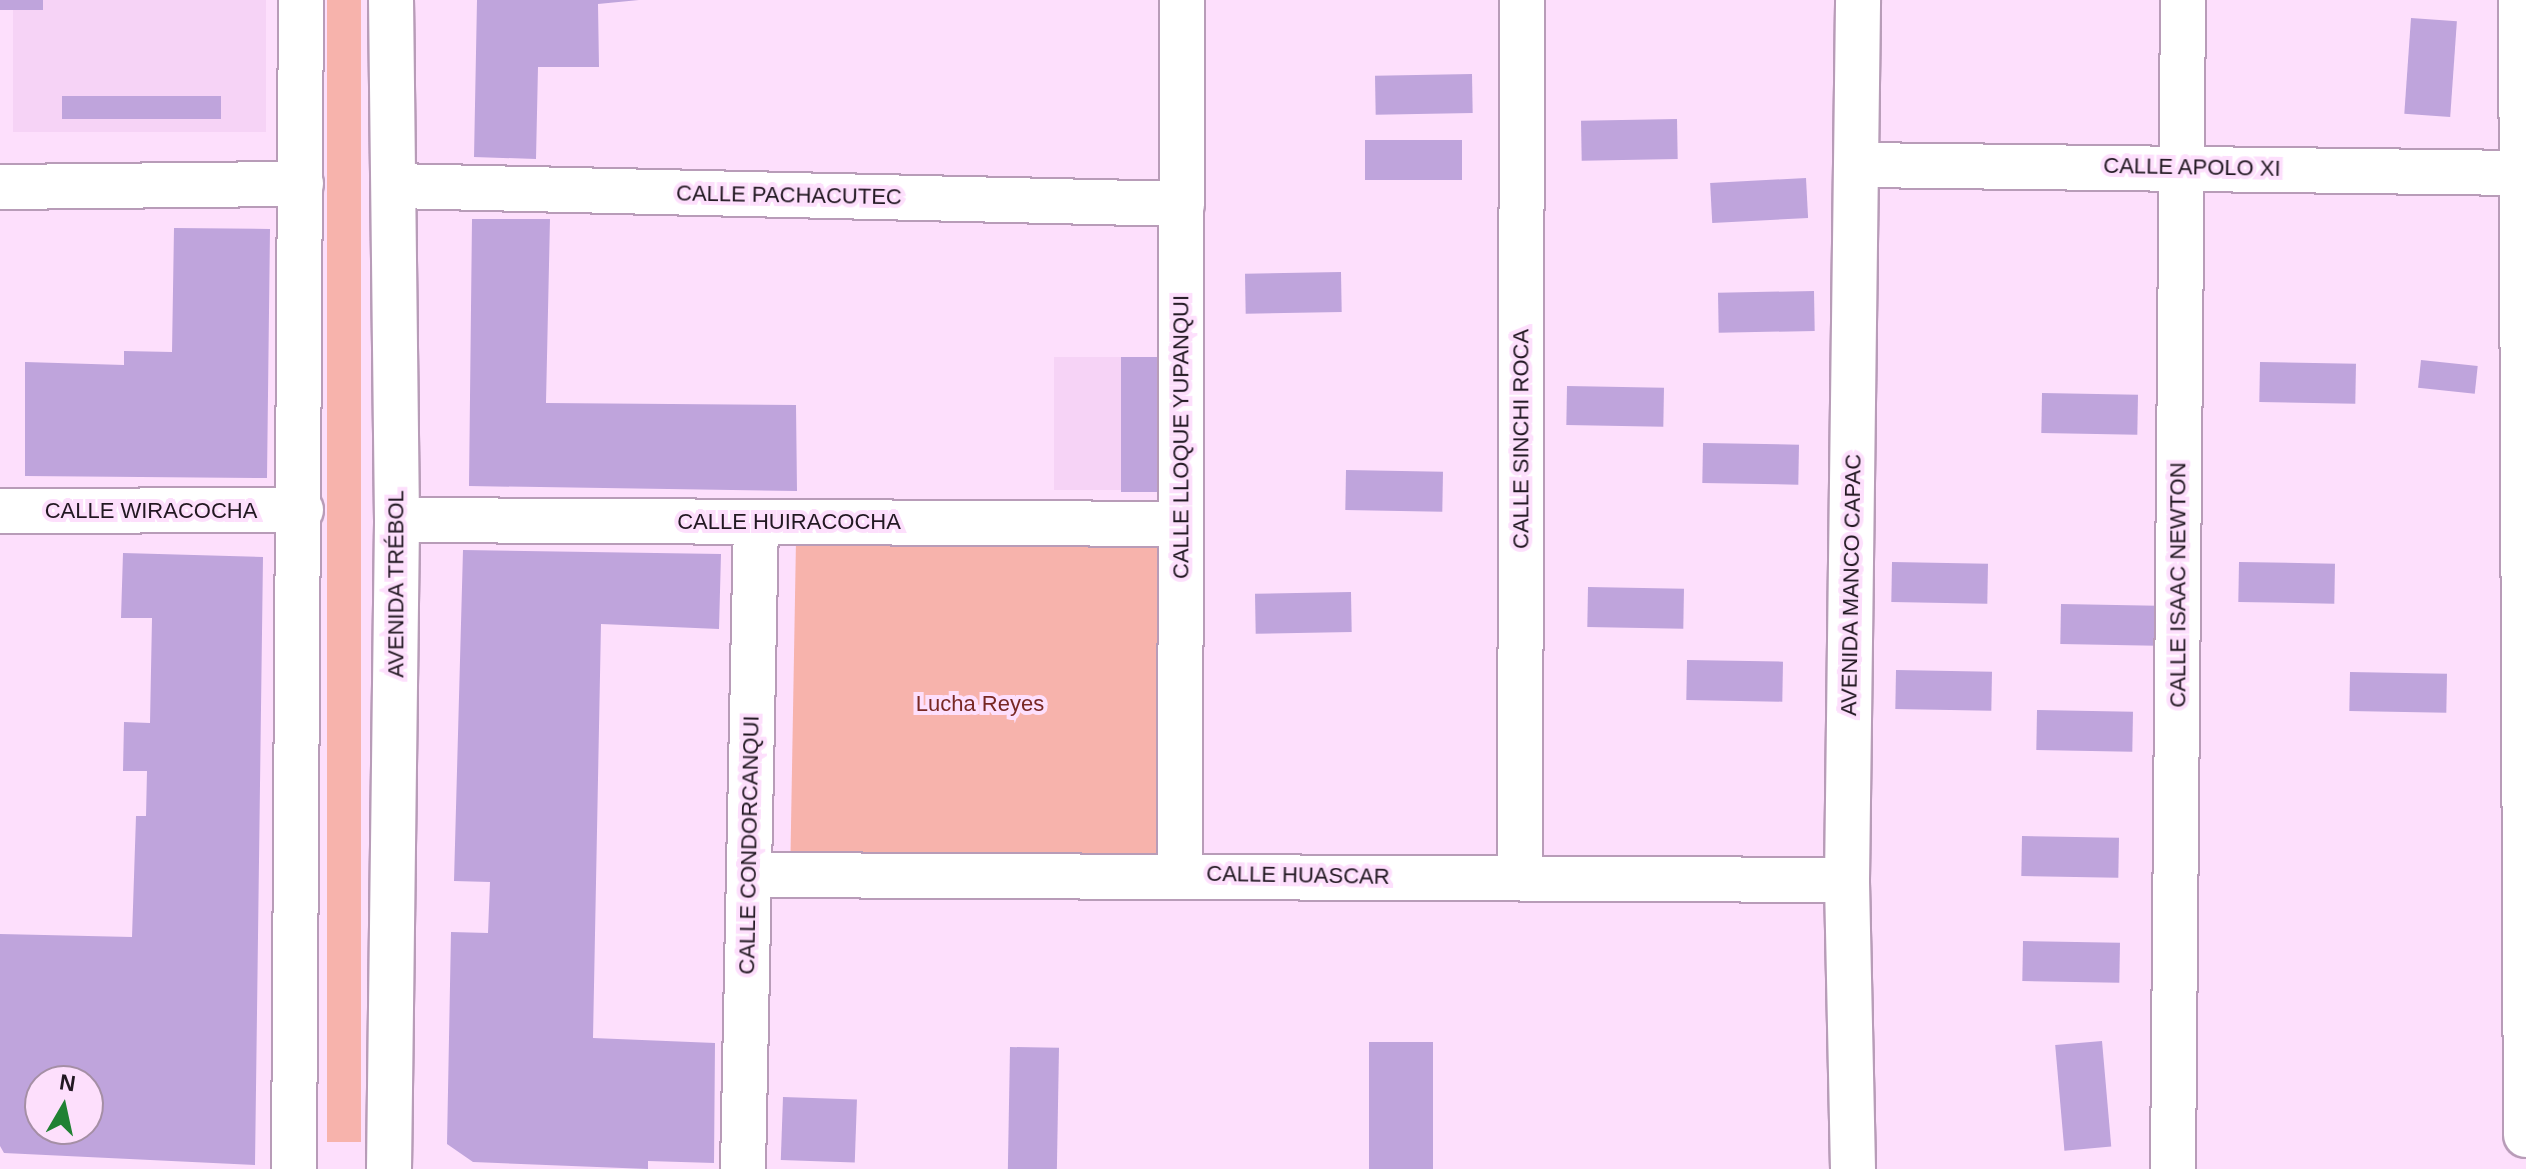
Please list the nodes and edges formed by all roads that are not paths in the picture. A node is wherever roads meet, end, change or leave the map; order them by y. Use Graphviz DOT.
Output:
graph roads {
  1 [pos="301,0"];
  2 [pos="391,0"];
  3 [pos="1182,0"];
  4 [pos="1522,0"];
  5 [pos="1858,0"];
  6 [pos="2183,0"];
  7 [pos="2521,0"];
  8 [pos="1858,165"];
  9 [pos="2181,167"];
  10 [pos="2523,173"];
  11 [pos="301,184"];
  12 [pos="395,186"];
  13 [pos="0,187"];
  14 [pos="1182,204"];
  15 [pos="301,510"];
  16 [pos="0,511"];
  17 [pos="397,520"];
  18 [pos="756,522"];
  19 [pos="1180,524"];
  20 [pos="1180,874"];
  21 [pos="749,875"];
  22 [pos="1520,878"];
  23 [pos="1847,880"];
  24 [pos="2526,1135"];
  25 [pos="294,1169"];
  26 [pos="389,1169"];
  27 [pos="743,1169"];
  28 [pos="1853,1169"];
  29 [pos="2173,1169"];
  1 -- 11 [label="street"];
  2 -- 12 [label="street, AVENIDA TRÉBOL"];
  3 -- 14 [label="street, CALLE LLOQUE YUPANQUI"];
  4 -- 22 [label="street, CALLE SINCHI ROCA"];
  5 -- 8 [label="street, AVENIDA MANCO CAPAC"];
  6 -- 9 [label="street, CALLE ISAAC NEWTON"];
  7 -- 10 [label="street"];
  8 -- 9 [label="street, CALLE APOLO XI"];
  8 -- 23 [label="street, AVENIDA MANCO CAPAC"];
  9 -- 10 [label="street, CALLE APOLO XI"];
  9 -- 29 [label="street, CALLE ISAAC NEWTON"];
  10 -- 24 [label="street"];
  11 -- 13 [label="street"];
  11 -- 15 [label="street"];
  12 -- 14 [label="street, CALLE PACHACUTEC"];
  12 -- 17 [label="street, AVENIDA TRÉBOL"];
  14 -- 19 [label="street, CALLE LLOQUE YUPANQUI"];
  15 -- 16 [label="street, CALLE WIRACOCHA"];
  15 -- 25 [label="street"];
  17 -- 18 [label="street, CALLE HUIRACOCHA"];
  17 -- 26 [label="street, AVENIDA TRÉBOL"];
  18 -- 19 [label="street, CALLE HUIRACOCHA"];
  18 -- 21 [label="street, CALLE CONDORCANQUI"];
  19 -- 20 [label="street, CALLE LLOQUE YUPANQUI"];
  20 -- 21 [label="street, CALLE HUASCAR"];
  20 -- 22 [label="street, CALLE HUASCAR"];
  21 -- 27 [label="street, CALLE CONDORCANQUI"];
  22 -- 23 [label="street, CALLE HUASCAR"];
  23 -- 28 [label="street, AVENIDA MANCO CAPAC"];
}
